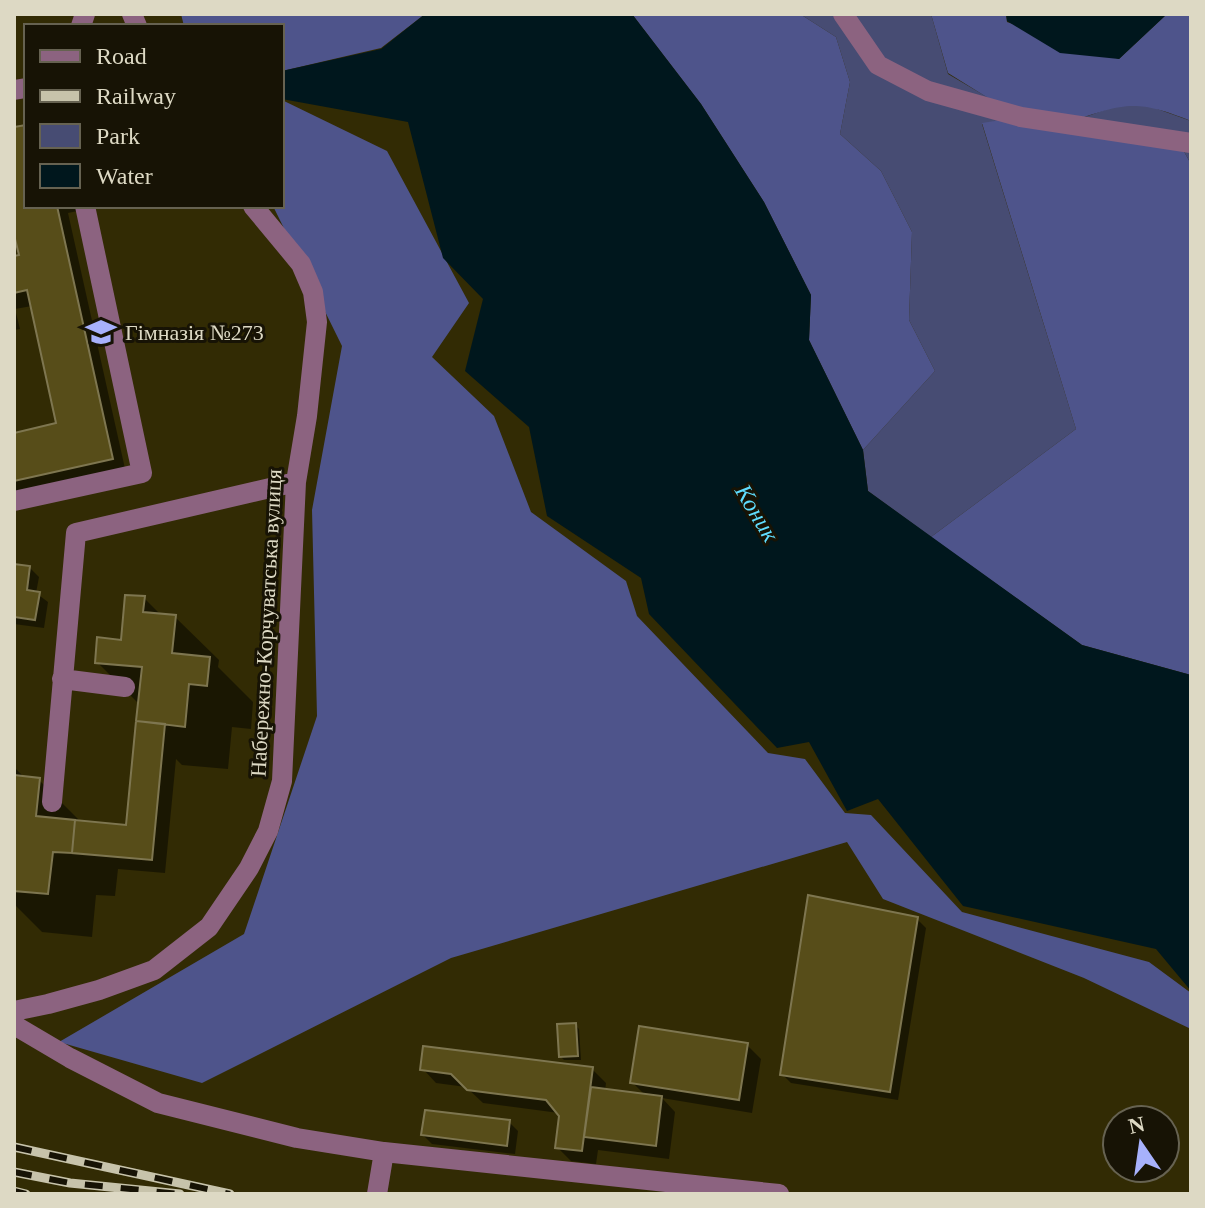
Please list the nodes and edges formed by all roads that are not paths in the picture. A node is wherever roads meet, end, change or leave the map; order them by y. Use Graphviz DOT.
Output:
graph roads {
  1 [pos="843,14"];
  2 [pos="1191,143"];
  3 [pos="85,208"];
  4 [pos="255,208"];
  5 [pos="296,482"];
  6 [pos="14,501"];
  7 [pos="62,679"];
  8 [pos="125,687"];
  9 [pos="52,802"];
  10 [pos="14,1011"];
  11 [pos="14,1025"];
  12 [pos="384,1152"];
  13 [pos="377,1194"];
  14 [pos="779,1194"];
  1 -- 2 [label="street"];
  3 -- 6 [label="street"];
  4 -- 5 [label="street, Набережно-Корчуватська вулиця"];
  5 -- 7 [label="street"];
  5 -- 10 [label="street, Набережно-Корчуватська вулиця"];
  7 -- 8 [label="street"];
  7 -- 9 [label="street"];
  11 -- 12 [label="street"];
  12 -- 13 [label="street"];
  12 -- 14 [label="street"];
}
